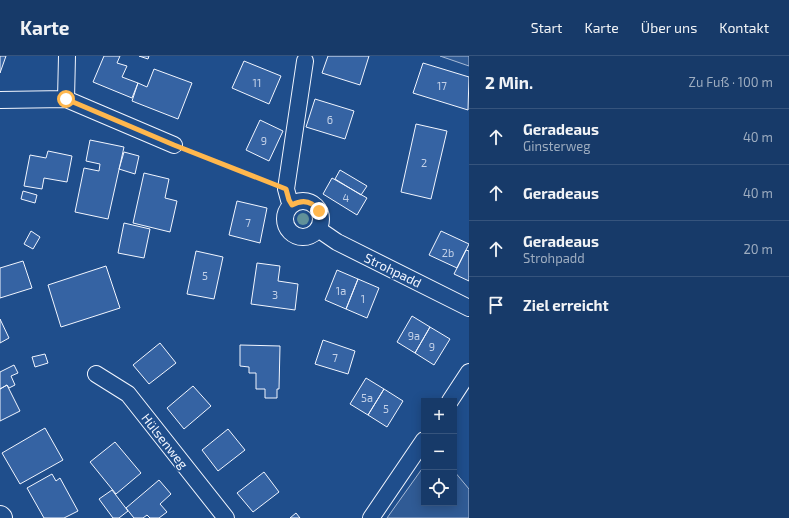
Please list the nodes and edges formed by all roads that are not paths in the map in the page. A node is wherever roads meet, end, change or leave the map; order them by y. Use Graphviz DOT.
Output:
graph roads {
  1 [pos="67,56"];
  2 [pos="305,61"];
  3 [pos="66,99"];
  4 [pos="0,100"];
  5 [pos="174,145"];
  6 [pos="292,205"];
  7 [pos="318,229"];
  8 [pos="469,308"];
  9 [pos="469,372"];
  10 [pos="96,374"];
  11 [pos="452,398"];
  12 [pos="421,444"];
  13 [pos="226,518"];
  14 [pos="371,518"];
  1 -- 3 [label="street"];
  2 -- 6 [label="street"];
  3 -- 4 [label="street"];
  3 -- 5 [label="street"];
  6 -- 7 [label="street"];
  6 -- 7 [label="street"];
  7 -- 8 [label="street, Strohpadd"];
  9 -- 11 [label="street"];
  10 -- 13 [label="street, Hülsenweg"];
  12 -- 14 [label="street"];
}
